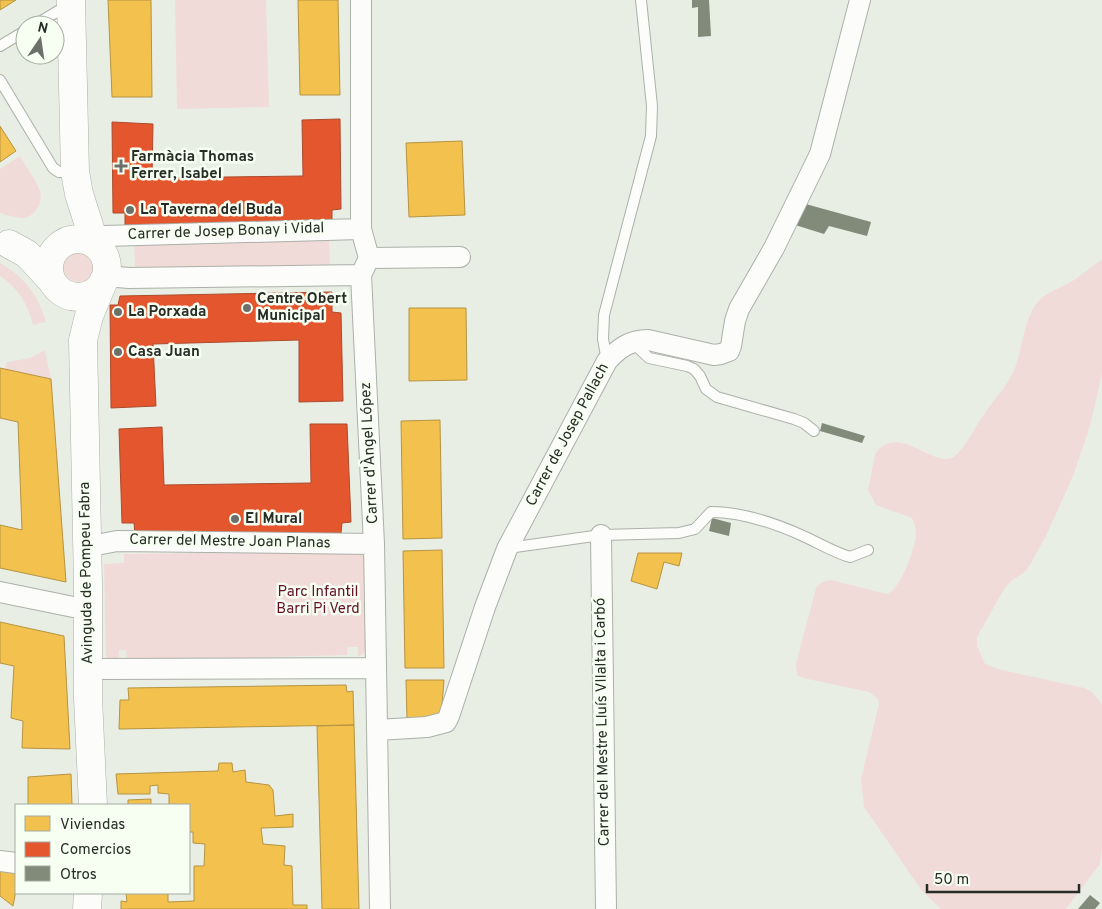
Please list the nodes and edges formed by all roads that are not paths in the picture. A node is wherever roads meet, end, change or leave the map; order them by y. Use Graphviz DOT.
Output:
graph roads {
  1 [pos="361,0"];
  2 [pos="641,0"];
  3 [pos="860,0"];
  4 [pos="71,2"];
  5 [pos="51,15"];
  6 [pos="15,37"];
  7 [pos="0,46"];
  8 [pos="0,80"];
  9 [pos="77,183"];
  10 [pos="361,229"];
  11 [pos="4,242"];
  12 [pos="97,246"];
  13 [pos="58,247"];
  14 [pos="460,257"];
  15 [pos="365,267"];
  16 [pos="105,278"];
  17 [pos="58,287"];
  18 [pos="83,340"];
  19 [pos="632,342"];
  20 [pos="607,360"];
  21 [pos="814,431"];
  22 [pos="601,535"];
  23 [pos="374,544"];
  24 [pos="86,546"];
  25 [pos="507,549"];
  26 [pos="868,550"];
  27 [pos="0,592"];
  28 [pos="88,610"];
  29 [pos="88,668"];
  30 [pos="376,668"];
  31 [pos="377,730"];
  32 [pos="93,804"];
  33 [pos="0,861"];
  34 [pos="15,863"];
  35 [pos="88,894"];
  36 [pos="87,909"];
  37 [pos="380,909"];
  38 [pos="606,909"];
  1 -- 10 [label="street, Carrer d'Àngel López"];
  2 -- 20 [label="lane"];
  3 -- 19 [label="street"];
  4 -- 5 [label="lane"];
  4 -- 9 [label="street"];
  6 -- 7 [label="lane"];
  8 -- 9 [label="lane"];
  9 -- 12 [label="street"];
  9 -- 13 [label="street"];
  10 -- 12 [label="street, Carrer de Josep Bonay i Vidal"];
  10 -- 15 [label="street, Carrer d'Àngel López"];
  11 -- 13 [label="street"];
  11 -- 17 [label="street"];
  12 -- 13 [label="street"];
  12 -- 16 [label="street"];
  13 -- 17 [label="street"];
  14 -- 15 [label="street"];
  15 -- 16 [label="street"];
  15 -- 23 [label="street, Carrer d'Àngel López"];
  16 -- 17 [label="street"];
  16 -- 18 [label="street, Avinguda de Pompeu Fabra"];
  17 -- 18 [label="street, Avinguda de Pompeu Fabra"];
  18 -- 24 [label="street, Avinguda de Pompeu Fabra"];
  19 -- 20 [label="street, Carrer de Josep Pallach"];
  19 -- 21 [label="lane"];
  20 -- 25 [label="street, Carrer de Josep Pallach"];
  22 -- 25 [label="lane"];
  22 -- 26 [label="lane"];
  22 -- 38 [label="street, Carrer del Mestre Lluís VIlalta i Carbó"];
  23 -- 24 [label="street, Carrer del Mestre Joan Planas"];
  23 -- 30 [label="street, Carrer d'Àngel López"];
  24 -- 28 [label="street, Avinguda de Pompeu Fabra"];
  25 -- 31 [label="street, Carrer de Josep Pallach"];
  27 -- 28 [label="street"];
  28 -- 29 [label="street, Avinguda de Pompeu Fabra"];
  29 -- 30 [label="street"];
  29 -- 32 [label="street, Avinguda de Pompeu Fabra"];
  30 -- 31 [label="street, Carrer d'Àngel López"];
  31 -- 37 [label="street, Carrer d'Àngel López"];
  33 -- 34 [label="street"];
  35 -- 36 [label="street"];
}
